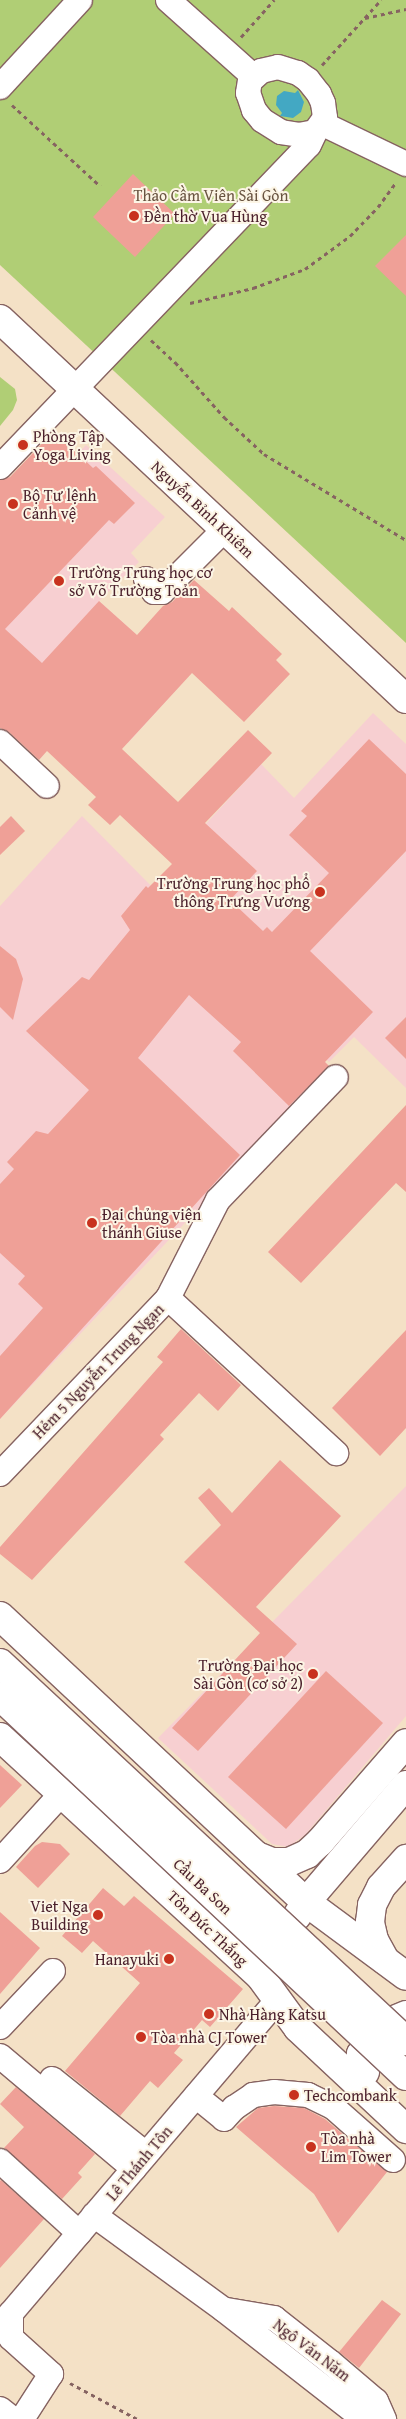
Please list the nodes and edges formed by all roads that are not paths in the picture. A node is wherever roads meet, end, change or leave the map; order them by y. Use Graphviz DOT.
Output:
graph roads {
  1 [pos="80,0"];
  2 [pos="168,0"];
  3 [pos="253,76"];
  4 [pos="4,94"];
  5 [pos="319,128"];
  6 [pos="401,173"];
  7 [pos="0,319"];
  8 [pos="76,390"];
  9 [pos="0,467"];
  10 [pos="225,530"];
  11 [pos="146,579"];
  12 [pos="406,699"];
  13 [pos="0,742"];
  14 [pos="47,786"];
  15 [pos="336,1077"];
  16 [pos="168,1298"];
  17 [pos="336,1453"];
  18 [pos="0,1474"];
  19 [pos="0,1616"];
  20 [pos="0,1663"];
  21 [pos="0,1696"];
  22 [pos="0,1737"];
  23 [pos="406,1743"];
  24 [pos="406,1784"];
  25 [pos="62,1793"];
  26 [pos="257,1856"];
  27 [pos="406,1859"];
  28 [pos="0,1861"];
  29 [pos="306,1902"];
  30 [pos="396,1968"];
  31 [pos="53,1971"];
  32 [pos="277,2000"];
  33 [pos="406,2016"];
  34 [pos="0,2027"];
  35 [pos="406,2041"];
  36 [pos="0,2056"];
  37 [pos="36,2066"];
  38 [pos="365,2072"];
  39 [pos="406,2076"];
  40 [pos="196,2096"];
  41 [pos="395,2110"];
  42 [pos="406,2129"];
  43 [pos="364,2133"];
  44 [pos="393,2160"];
  45 [pos="0,2161"];
  46 [pos="140,2162"];
  47 [pos="94,2215"];
  48 [pos="79,2233"];
  49 [pos="223,2309"];
  50 [pos="4,2315"];
  51 [pos="0,2409"];
  52 [pos="13,2419"];
  53 [pos="22,2419"];
  54 [pos="364,2419"];
  55 [pos="384,2419"];
  1 -- 4 [label="street"];
  2 -- 3 [label="street"];
  3 -- 5 [label="street"];
  3 -- 5 [label="street"];
  5 -- 6 [label="street"];
  5 -- 8 [label="street"];
  7 -- 8 [label="main road, Nguyễn Bỉnh Khiêm"];
  8 -- 9 [label="street"];
  8 -- 10 [label="main road, Nguyễn Bỉnh Khiêm"];
  10 -- 11 [label="street"];
  10 -- 12 [label="main road, Nguyễn Bỉnh Khiêm"];
  13 -- 14 [label="street"];
  15 -- 16 [label="street, Hẻm 5 Nguyễn Trung Ngạn"];
  16 -- 17 [label="street"];
  16 -- 18 [label="street, Hẻm 5 Nguyễn Trung Ngạn"];
  19 -- 26 [label="main road"];
  20 -- 35 [label="main road, Cầu Ba Son, bridge"];
  21 -- 39 [label="main road, Cầu Ba Son, bridge"];
  22 -- 25 [label="main road, Tôn Đức Thắng"];
  23 -- 26 [label="main road"];
  24 -- 29 [label="main road"];
  25 -- 28 [label="street"];
  25 -- 32 [label="main road, Tôn Đức Thắng"];
  26 -- 29 [label="main road"];
  27 -- 30 [label="main road"];
  29 -- 30 [label="main road"];
  29 -- 38 [label="main road"];
  31 -- 34 [label="street"];
  32 -- 40 [label="street, Lê Thánh Tôn"];
  32 -- 41 [label="main road, Tôn Đức Thắng"];
  33 -- 38 [label="main road"];
  36 -- 46 [label="street"];
  37 -- 46 [label="street"];
  38 -- 41 [label="main road"];
  40 -- 43 [label="street"];
  40 -- 46 [label="street, Lê Thánh Tôn"];
  41 -- 42 [label="main road, Tôn Đức Thắng"];
  41 -- 43 [label="street"];
  43 -- 44 [label="street"];
  45 -- 48 [label="street"];
  46 -- 47 [label="street, Lê Thánh Tôn"];
  47 -- 48 [label="street, Lê Thánh Tôn"];
  47 -- 49 [label="street, Ngô Văn Năm"];
  48 -- 50 [label="street, Lê Thánh Tôn"];
  49 -- 54 [label="street, Ngô Văn Năm"];
  49 -- 55 [label="street, Ngô Văn Năm"];
  50 -- 53 [label="street"];
  51 -- 52 [label="street"];
}
